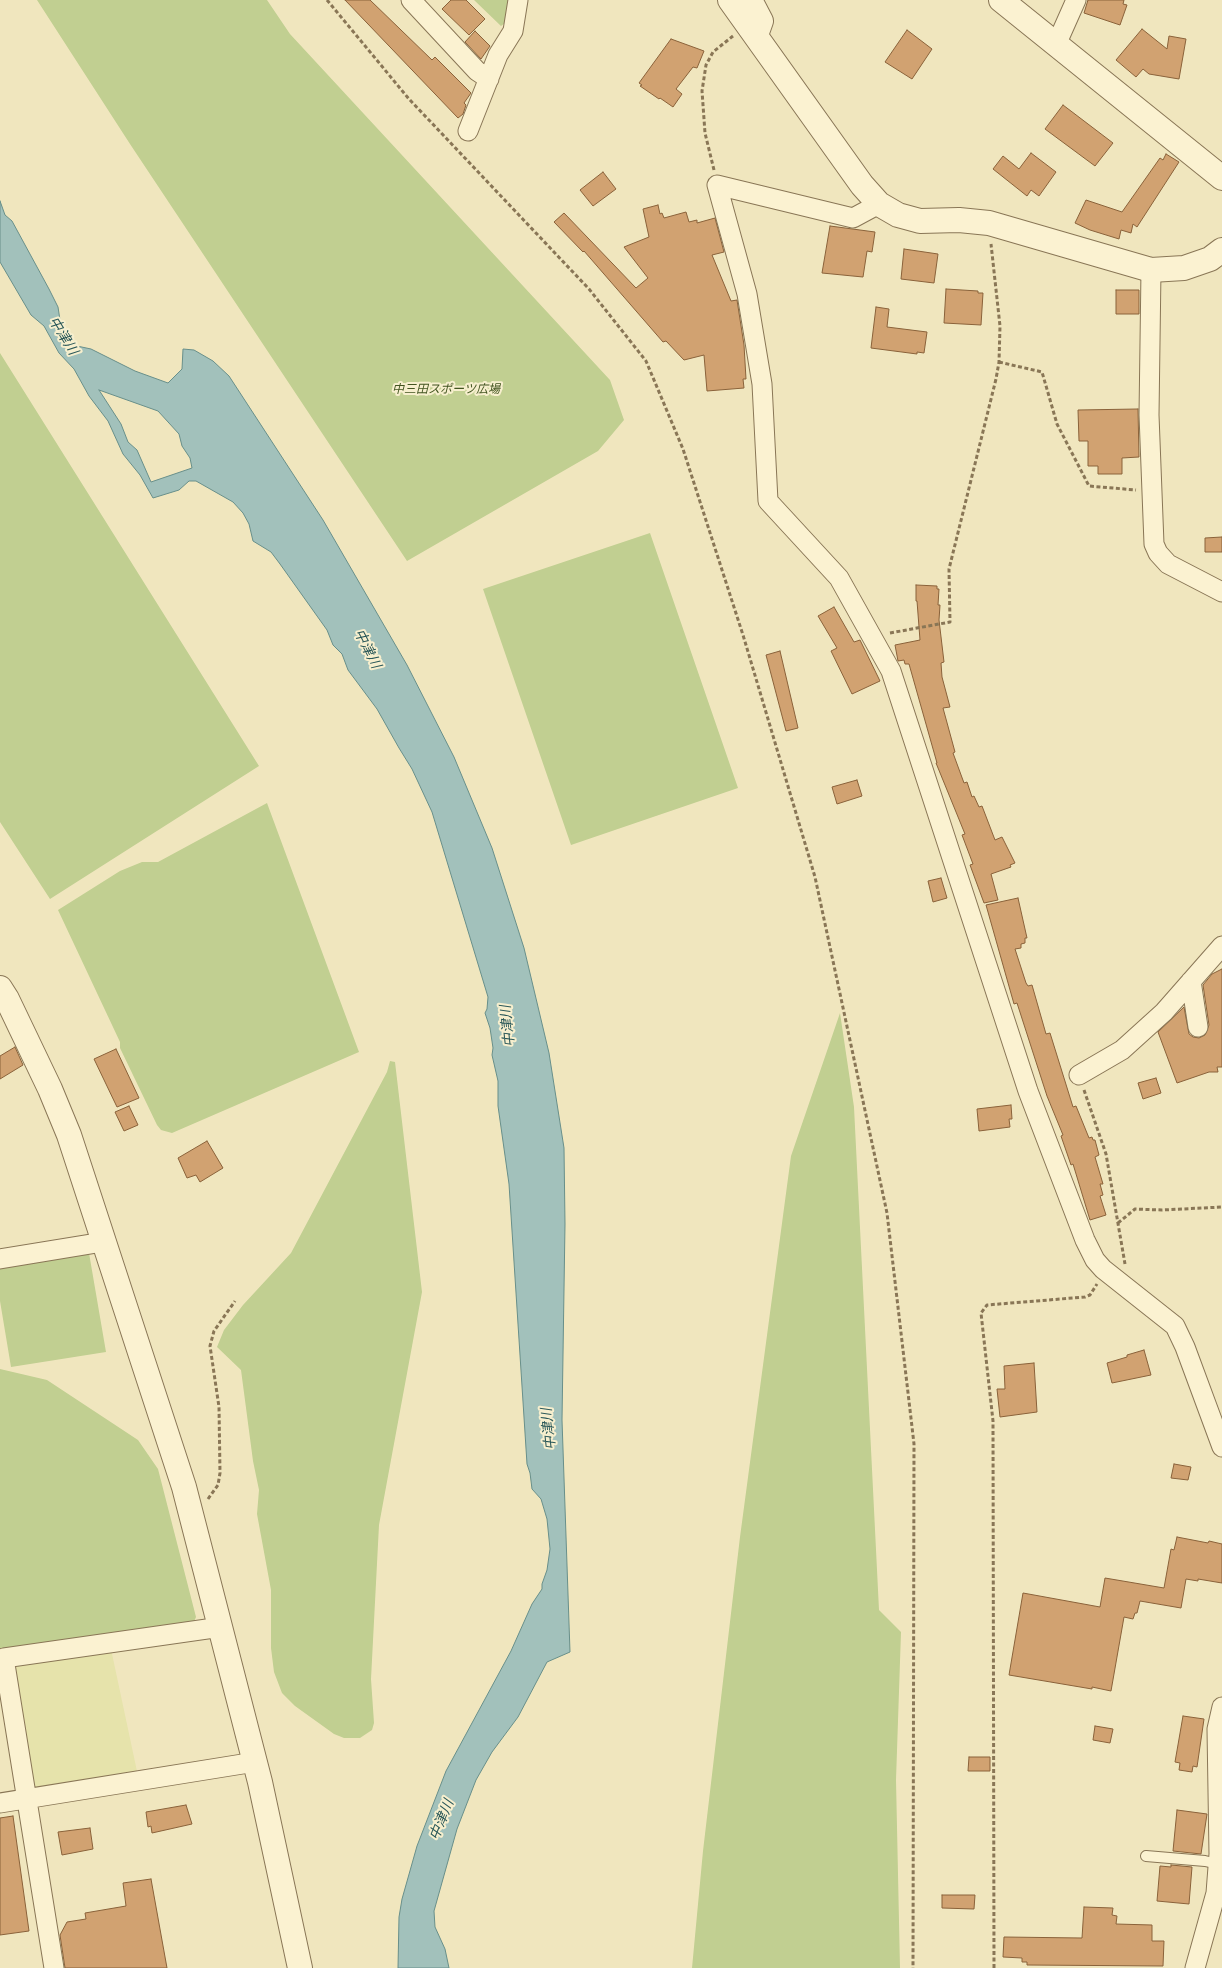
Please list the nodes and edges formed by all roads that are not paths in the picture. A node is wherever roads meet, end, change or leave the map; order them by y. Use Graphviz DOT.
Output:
graph roads {
  1 [pos="411,0"];
  2 [pos="518,0"];
  3 [pos="712,0"];
  4 [pos="730,0"];
  5 [pos="750,0"];
  6 [pos="1001,0"];
  7 [pos="1076,0"];
  8 [pos="751,30"];
  9 [pos="1056,44"];
  10 [pos="489,79"];
  11 [pos="468,131"];
  12 [pos="1222,178"];
  13 [pos="879,204"];
  14 [pos="1222,250"];
  15 [pos="1151,270"];
  16 [pos="1222,592"];
  17 [pos="1222,946"];
  18 [pos="1191,981"];
  19 [pos="0,988"];
  20 [pos="1198,1027"];
  21 [pos="1079,1075"];
  22 [pos="103,1242"];
  23 [pos="0,1259"];
  24 [pos="1222,1447"];
  25 [pos="221,1627"];
  26 [pos="2,1658"];
  27 [pos="1222,1707"];
  28 [pos="255,1762"];
  29 [pos="26,1799"];
  30 [pos="0,1803"];
  31 [pos="1146,1856"];
  32 [pos="1218,1864"];
  33 [pos="1219,1893"];
  34 [pos="54,1968"];
  35 [pos="300,1968"];
  36 [pos="1195,1968"];
  1 -- 10 [label="street"];
  2 -- 10 [label="street"];
  3 -- 8 [label="street"];
  4 -- 8 [label="street"];
  5 -- 8 [label="street"];
  6 -- 9 [label="street"];
  7 -- 9 [label="street"];
  8 -- 13 [label="street"];
  9 -- 12 [label="street"];
  10 -- 11 [label="street"];
  13 -- 15 [label="street"];
  13 -- 24 [label="street"];
  14 -- 15 [label="street"];
  15 -- 16 [label="street"];
  17 -- 18 [label="street"];
  18 -- 20 [label="street"];
  18 -- 21 [label="street"];
  19 -- 22 [label="street"];
  22 -- 23 [label="street"];
  22 -- 25 [label="street"];
  25 -- 26 [label="street"];
  25 -- 28 [label="street"];
  26 -- 29 [label="street"];
  27 -- 32 [label="street"];
  28 -- 29 [label="street"];
  28 -- 35 [label="street"];
  29 -- 30 [label="street"];
  29 -- 34 [label="street"];
  31 -- 32 [label="lane"];
  32 -- 33 [label="street"];
  33 -- 36 [label="street"];
}
